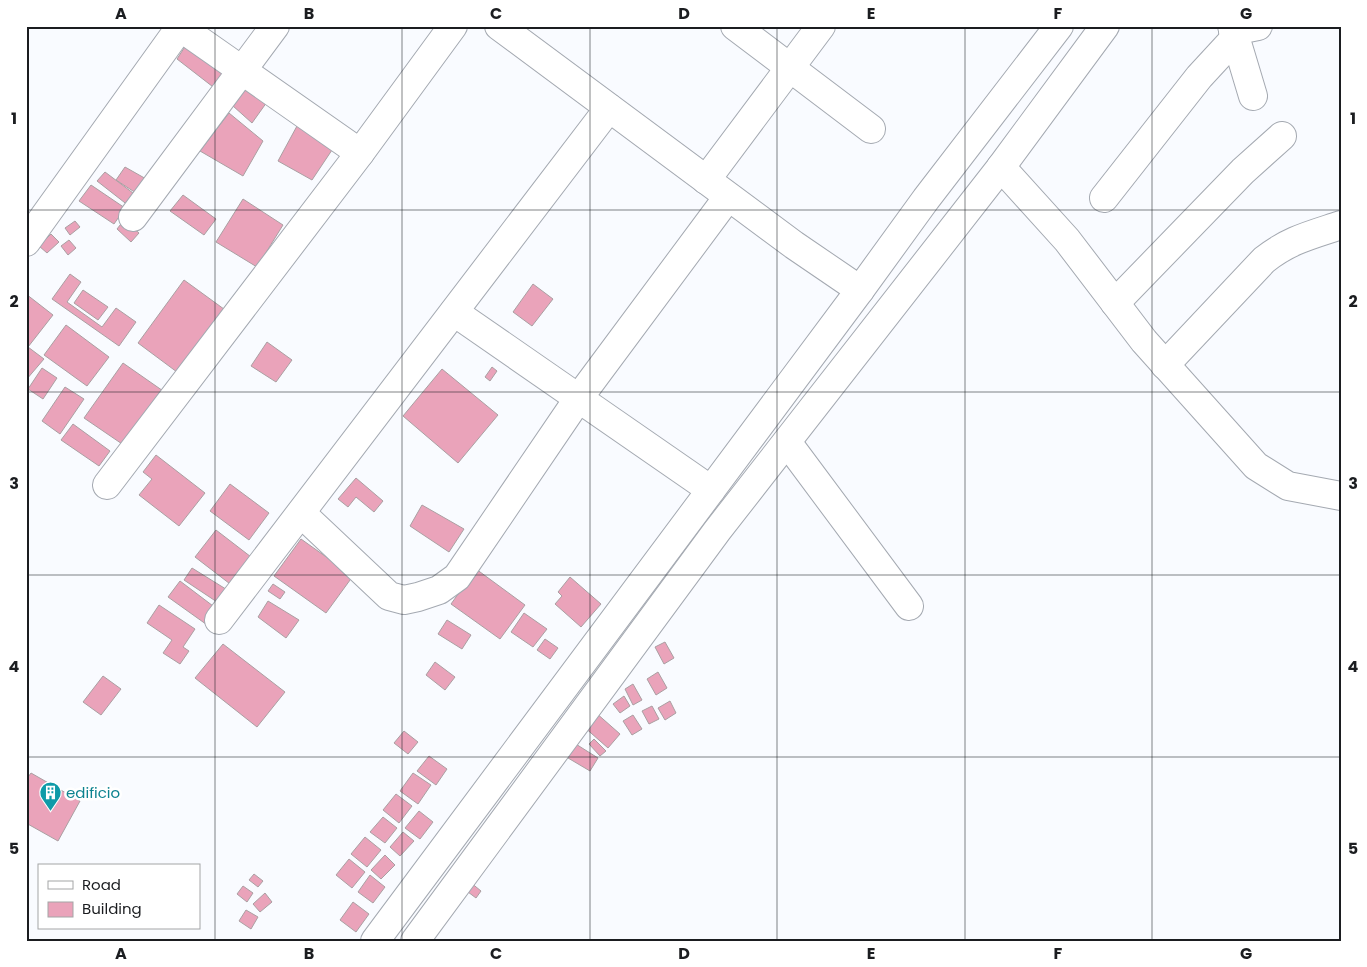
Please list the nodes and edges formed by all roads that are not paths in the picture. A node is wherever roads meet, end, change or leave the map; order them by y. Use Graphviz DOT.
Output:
graph roads {
  1 [pos="180,26"];
  2 [pos="275,26"];
  3 [pos="453,26"];
  4 [pos="499,26"];
  5 [pos="735,26"];
  6 [pos="821,26"];
  7 [pos="1059,26"];
  8 [pos="1105,26"];
  9 [pos="1240,30"];
  10 [pos="790,68"];
  11 [pos="242,71"];
  12 [pos="1253,96"];
  13 [pos="609,108"];
  14 [pos="871,129"];
  15 [pos="1282,136"];
  16 [pos="995,149"];
  17 [pos="360,153"];
  18 [pos="706,180"];
  19 [pos="728,197"];
  20 [pos="1104,198"];
  21 [pos="942,211"];
  22 [pos="133,217"];
  23 [pos="1341,225"];
  24 [pos="26,242"];
  25 [pos="860,290"];
  26 [pos="1115,303"];
  27 [pos="454,312"];
  28 [pos="1165,365"];
  29 [pos="578,399"];
  30 [pos="788,442"];
  31 [pos="107,484"];
  32 [pos="711,490"];
  33 [pos="1341,496"];
  34 [pos="301,513"];
  35 [pos="694,538"];
  36 [pos="909,606"];
  37 [pos="219,620"];
  38 [pos="378,940"];
  39 [pos="415,941"];
  1 -- 11 [label="street"];
  1 -- 24 [label="street"];
  2 -- 11 [label="street"];
  3 -- 17 [label="street"];
  4 -- 13 [label="street"];
  5 -- 10 [label="street"];
  6 -- 10 [label="street"];
  7 -- 16 [label="street"];
  8 -- 16 [label="street"];
  9 -- 12 [label="street"];
  9 -- 20 [label="street"];
  10 -- 14 [label="street"];
  10 -- 18 [label="street"];
  11 -- 17 [label="street"];
  11 -- 22 [label="street"];
  13 -- 18 [label="street"];
  13 -- 27 [label="street"];
  15 -- 26 [label="street"];
  16 -- 21 [label="street"];
  16 -- 21 [label="street"];
  16 -- 26 [label="street"];
  17 -- 31 [label="street"];
  18 -- 19 [label="street"];
  19 -- 25 [label="street"];
  19 -- 29 [label="street"];
  21 -- 25 [label="street"];
  21 -- 30 [label="street"];
  23 -- 28 [label="street"];
  25 -- 32 [label="street"];
  26 -- 28 [label="street"];
  27 -- 29 [label="street"];
  27 -- 34 [label="street"];
  28 -- 33 [label="street"];
  29 -- 32 [label="street"];
  29 -- 34 [label="street"];
  30 -- 35 [label="street"];
  30 -- 36 [label="street"];
  32 -- 35 [label="street"];
  34 -- 37 [label="street"];
  35 -- 38 [label="street"];
  35 -- 39 [label="street"];
}
